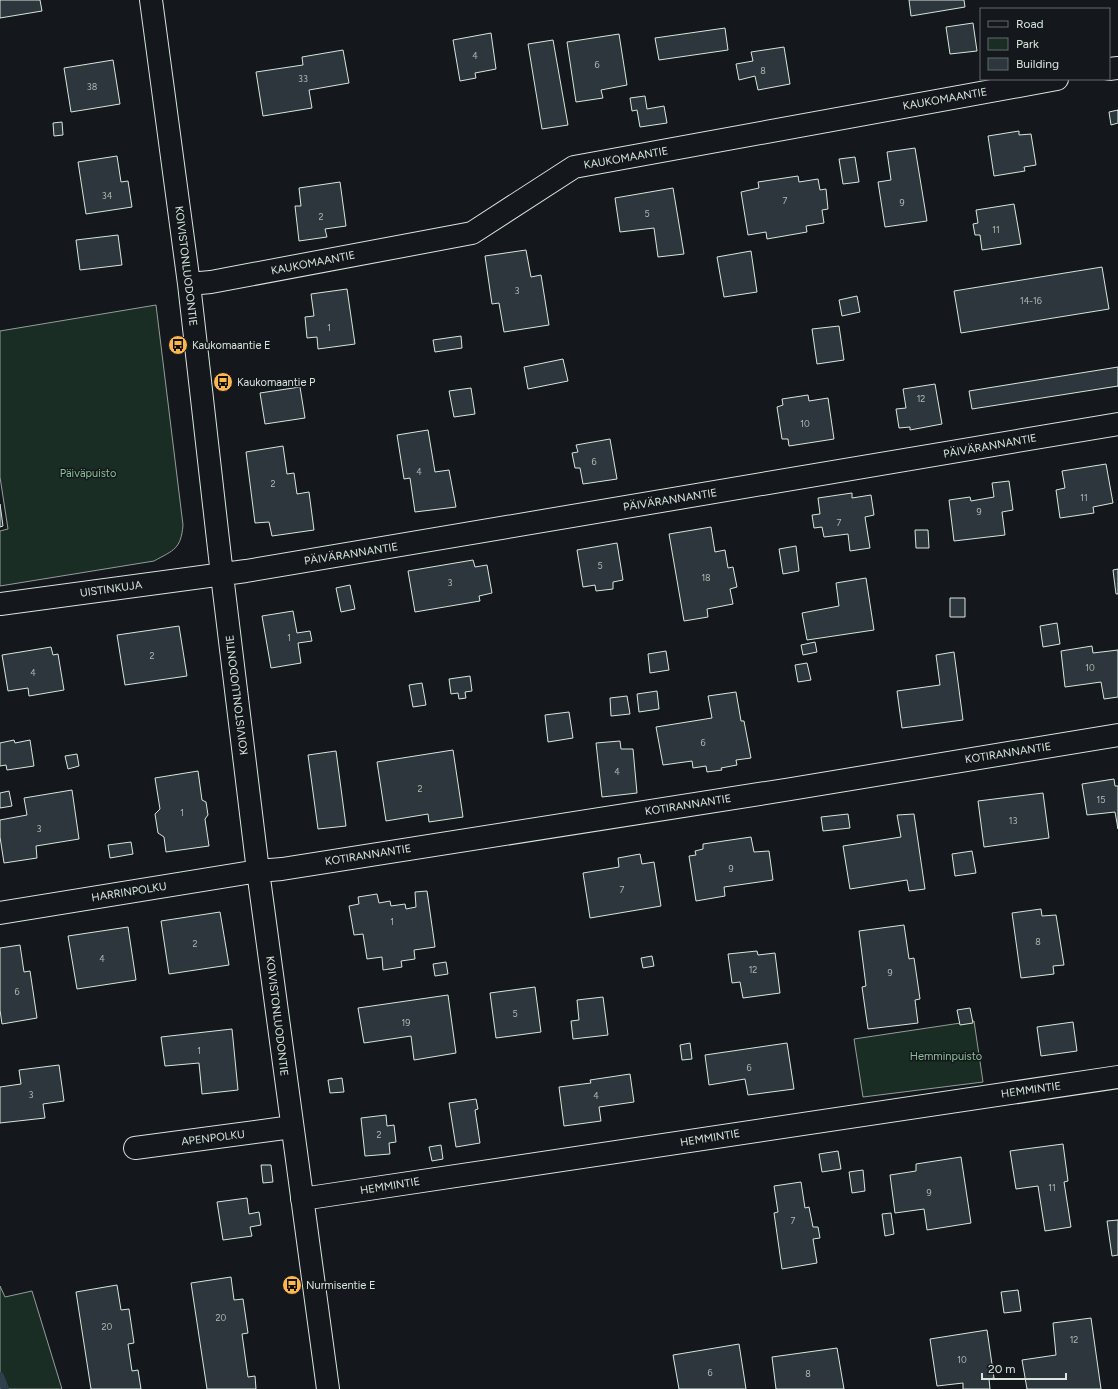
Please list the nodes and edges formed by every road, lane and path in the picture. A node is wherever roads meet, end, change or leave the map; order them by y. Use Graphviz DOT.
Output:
graph roads {
  1 [pos="151,0"];
  2 [pos="1051,80"];
  3 [pos="189,284"];
  4 [pos="1118,424"];
  5 [pos="222,575"];
  6 [pos="0,604"];
  7 [pos="1118,735"];
  8 [pos="258,871"];
  9 [pos="0,913"];
  10 [pos="1118,1077"];
  11 [pos="292,1127"];
  12 [pos="135,1148"];
  13 [pos="302,1199"];
  14 [pos="328,1389"];
  1 -- 3 [label="street, KOIVISTONLUODONTIE"];
  2 -- 3 [label="street, KAUKOMAANTIE"];
  3 -- 5 [label="street, KOIVISTONLUODONTIE"];
  4 -- 5 [label="street, PÄIVÄRANNANTIE"];
  5 -- 6 [label="street, UISTINKUJA"];
  5 -- 8 [label="street, KOIVISTONLUODONTIE"];
  7 -- 8 [label="street, KOTIRANNANTIE"];
  8 -- 9 [label="street, HARRINPOLKU"];
  8 -- 11 [label="street, KOIVISTONLUODONTIE"];
  10 -- 13 [label="street, HEMMINTIE"];
  11 -- 12 [label="street, APENPOLKU"];
  11 -- 13 [label="street, KOIVISTONLUODONTIE"];
  13 -- 14 [label="street, KOIVISTONLUODONTIE"];
}
